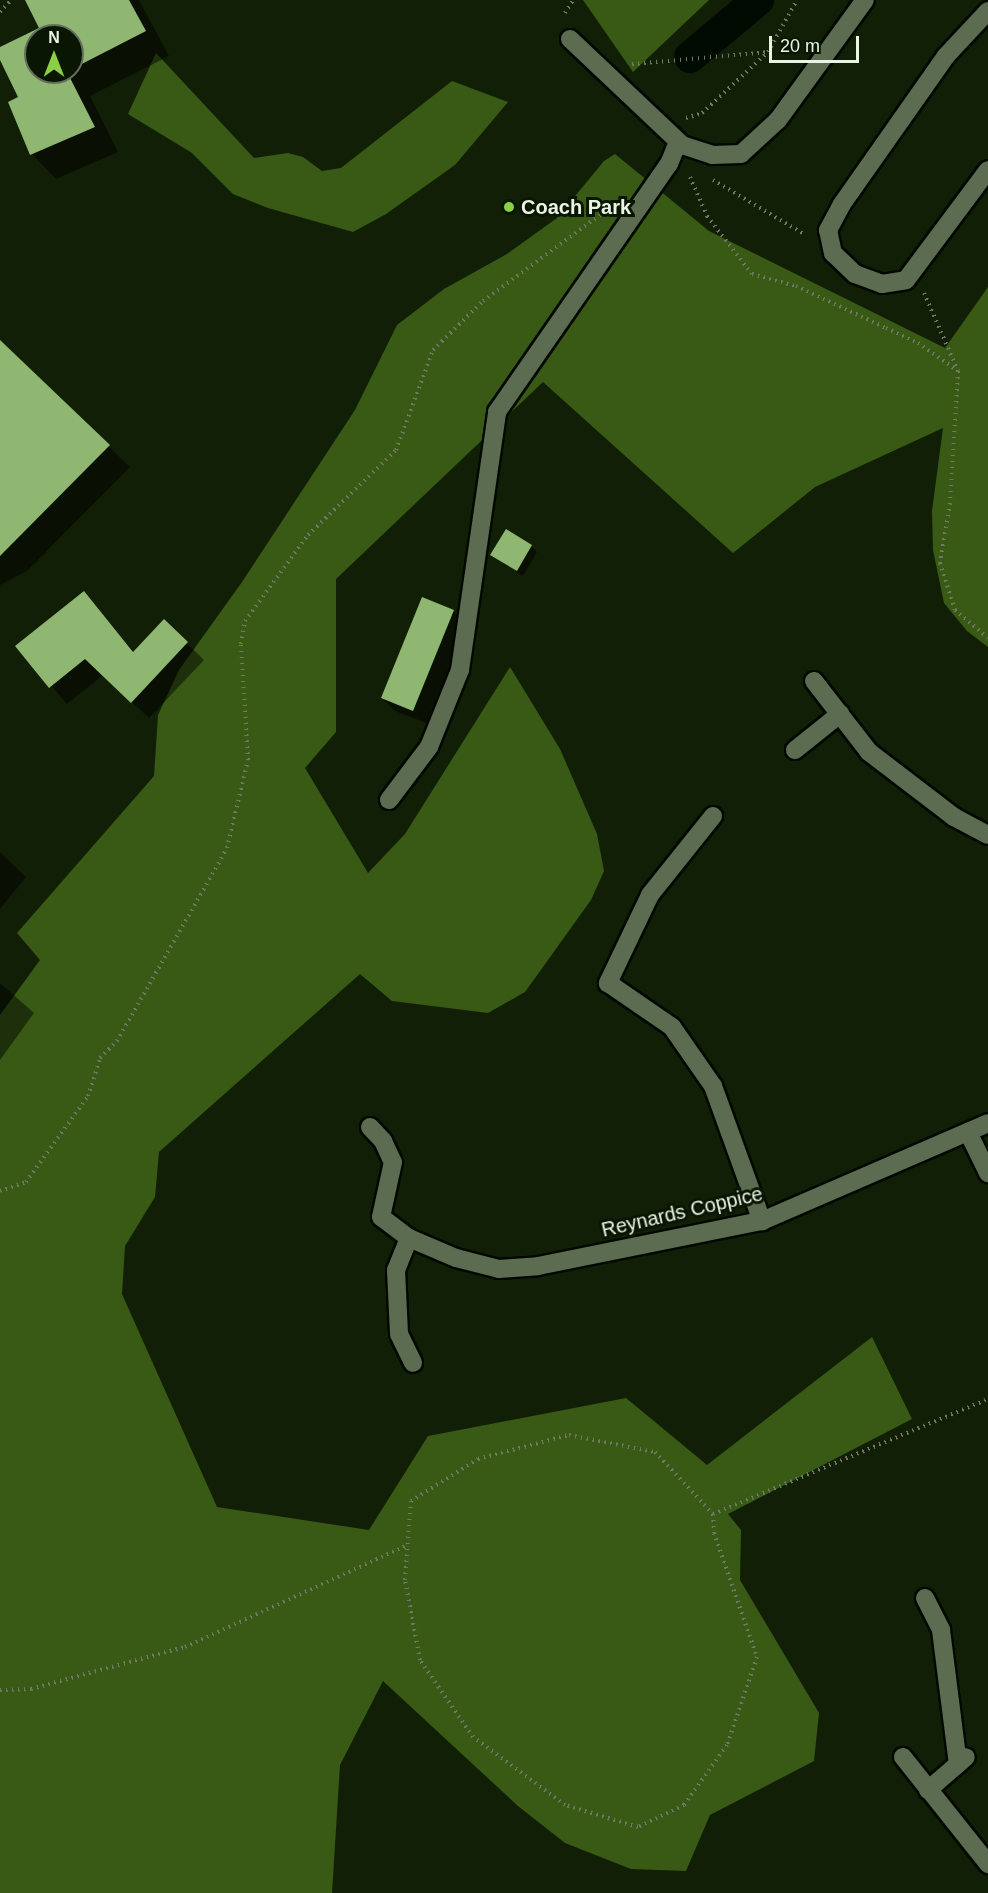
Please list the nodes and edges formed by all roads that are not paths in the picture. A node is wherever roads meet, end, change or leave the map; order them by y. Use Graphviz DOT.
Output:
graph roads {
  1 [pos="865,0"];
  2 [pos="988,11"];
  3 [pos="570,39"];
  4 [pos="678,141"];
  5 [pos="988,170"];
  6 [pos="814,681"];
  7 [pos="840,714"];
  8 [pos="795,750"];
  9 [pos="388,800"];
  10 [pos="712,816"];
  11 [pos="988,836"];
  12 [pos="988,1123"];
  13 [pos="370,1127"];
  14 [pos="968,1132"];
  15 [pos="988,1173"];
  16 [pos="762,1221"];
  17 [pos="409,1238"];
  18 [pos="413,1363"];
  19 [pos="925,1598"];
  20 [pos="903,1757"];
  21 [pos="928,1790"];
  22 [pos="988,1864"];
  1 -- 4 [label="street"];
  2 -- 5 [label="street"];
  3 -- 4 [label="street"];
  4 -- 9 [label="street"];
  6 -- 7 [label="street"];
  7 -- 8 [label="street"];
  7 -- 11 [label="street"];
  10 -- 16 [label="street"];
  12 -- 14 [label="street, Reynards Coppice"];
  13 -- 17 [label="street, Reynards Coppice"];
  14 -- 15 [label="street"];
  14 -- 16 [label="street, Reynards Coppice"];
  16 -- 17 [label="street, Reynards Coppice"];
  17 -- 18 [label="street"];
  19 -- 21 [label="street"];
  20 -- 21 [label="street"];
  21 -- 22 [label="street"];
}
